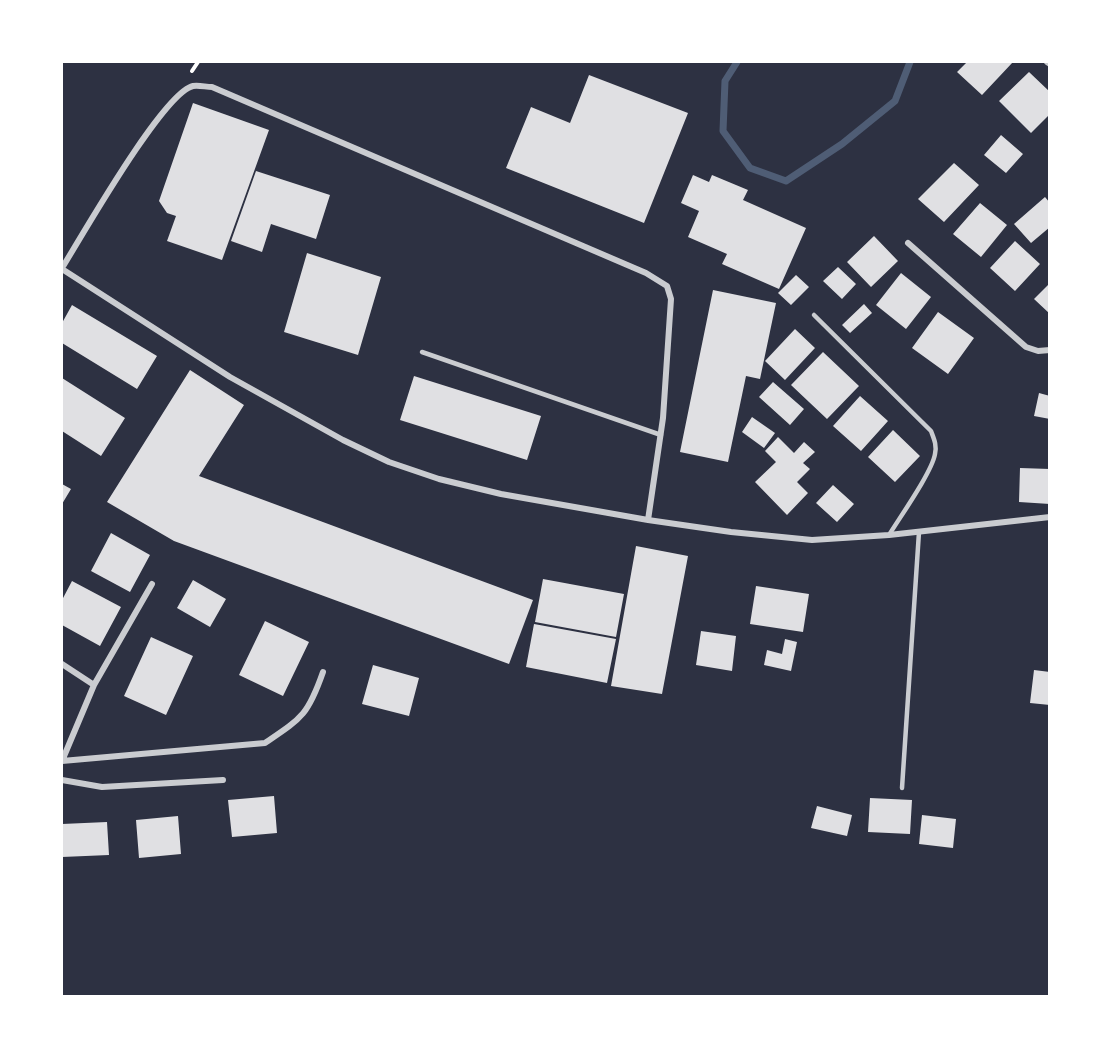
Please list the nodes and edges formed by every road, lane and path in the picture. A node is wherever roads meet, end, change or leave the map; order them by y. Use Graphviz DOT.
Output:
graph roads {
  1 [pos="908,243"];
  2 [pos="62,269"];
  3 [pos="814,315"];
  4 [pos="1050,350"];
  5 [pos="422,352"];
  6 [pos="661,435"];
  7 [pos="1050,517"];
  8 [pos="648,520"];
  9 [pos="919,532"];
  10 [pos="889,535"];
  11 [pos="152,584"];
  12 [pos="62,664"];
  13 [pos="323,672"];
  14 [pos="93,685"];
  15 [pos="62,761"];
  16 [pos="62,780"];
  17 [pos="223,780"];
  18 [pos="902,788"];
  1 -- 4 [label="street"];
  2 -- 6 [label="street"];
  2 -- 8 [label="street"];
  3 -- 10 [label="lane"];
  5 -- 6 [label="lane"];
  6 -- 8 [label="street"];
  7 -- 9 [label="street"];
  8 -- 10 [label="street"];
  9 -- 10 [label="street"];
  9 -- 18 [label="lane"];
  11 -- 14 [label="street"];
  12 -- 14 [label="street"];
  13 -- 15 [label="street"];
  14 -- 15 [label="street"];
  16 -- 17 [label="street"];
}
